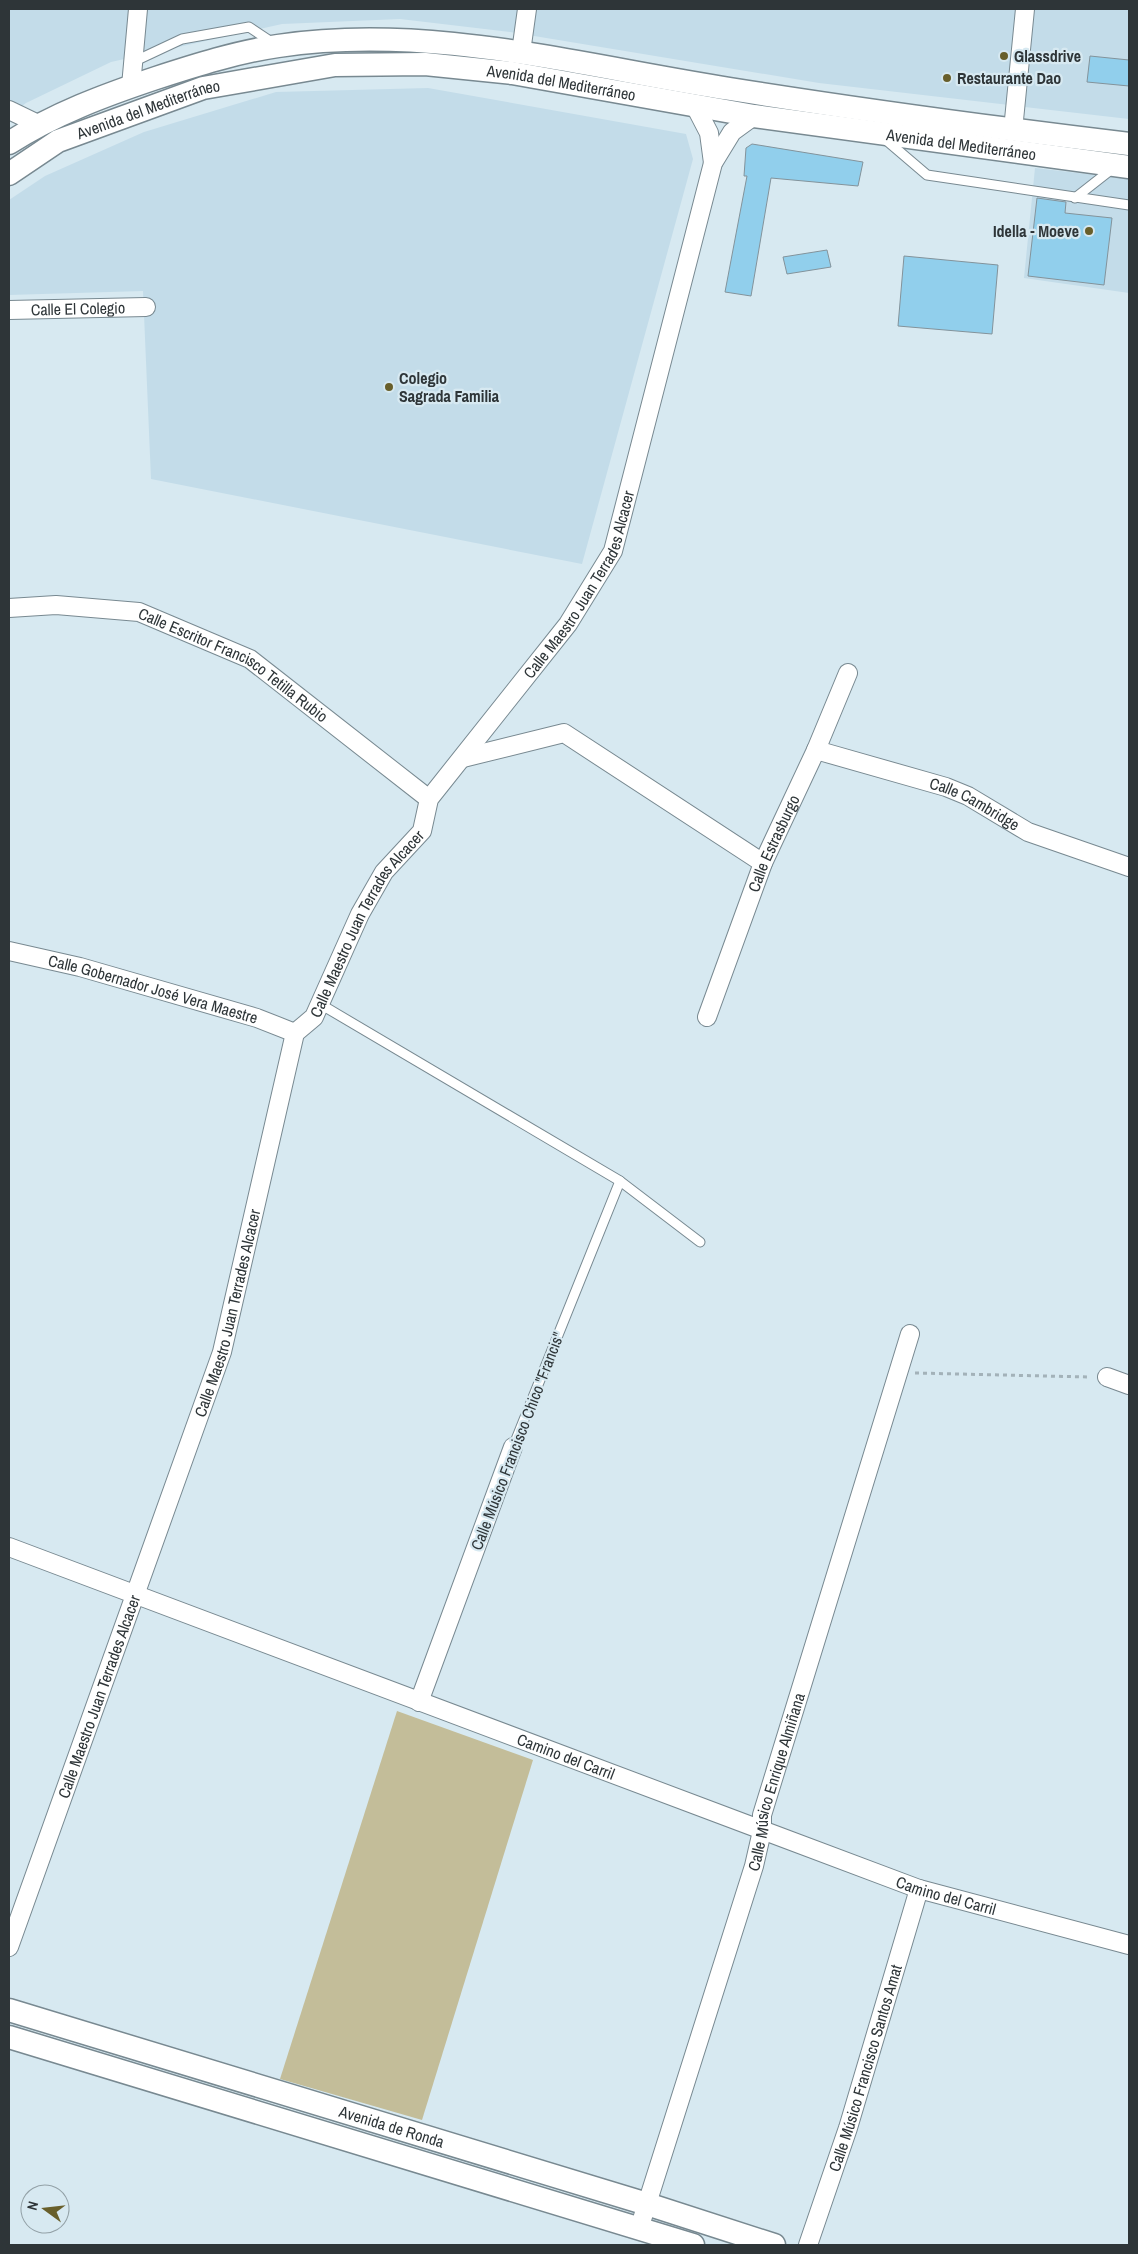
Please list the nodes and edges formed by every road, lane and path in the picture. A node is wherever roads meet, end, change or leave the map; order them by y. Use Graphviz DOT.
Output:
graph roads {
  1 [pos="138,9"];
  2 [pos="527,9"];
  3 [pos="1024,9"];
  4 [pos="277,46"];
  5 [pos="521,52"];
  6 [pos="133,62"];
  7 [pos="131,86"];
  8 [pos="696,106"];
  9 [pos="9,110"];
  10 [pos="754,116"];
  11 [pos="38,124"];
  12 [pos="1012,130"];
  13 [pos="878,133"];
  14 [pos="9,143"];
  15 [pos="1129,144"];
  16 [pos="713,163"];
  17 [pos="1123,166"];
  18 [pos="9,174"];
  19 [pos="1075,198"];
  20 [pos="1129,205"];
  21 [pos="146,307"];
  22 [pos="9,310"];
  23 [pos="9,608"];
  24 [pos="848,673"];
  25 [pos="816,750"];
  26 [pos="463,758"];
  27 [pos="429,800"];
  28 [pos="763,863"];
  29 [pos="1129,867"];
  30 [pos="9,951"];
  31 [pos="320,1004"];
  32 [pos="706,1017"];
  33 [pos="295,1033"];
  34 [pos="620,1181"];
  35 [pos="700,1242"];
  36 [pos="910,1334"];
  37 [pos="898,1373"];
  38 [pos="1107,1377"];
  39 [pos="1129,1385"];
  40 [pos="513,1447"];
  41 [pos="9,1547"];
  42 [pos="134,1596"];
  43 [pos="419,1702"];
  44 [pos="762,1831"];
  45 [pos="919,1889"];
  46 [pos="1129,1944"];
  47 [pos="9,1947"];
  48 [pos="9,2010"];
  49 [pos="9,2037"];
  50 [pos="647,2204"];
  51 [pos="639,2229"];
  52 [pos="693,2245"];
  53 [pos="774,2245"];
  54 [pos="808,2245"];
  1 -- 6 [label="street"];
  2 -- 5 [label="street"];
  3 -- 12 [label="street"];
  4 -- 5 [label="street, Avenida del Mediterráneo"];
  4 -- 6 [label="lane"];
  4 -- 7 [label="street, Avenida del Mediterráneo"];
  5 -- 12 [label="street, Avenida del Mediterráneo"];
  6 -- 7 [label="street"];
  7 -- 11 [label="street, Avenida del Mediterráneo"];
  8 -- 10 [label="street, Avenida del Mediterráneo"];
  8 -- 16 [label="street, Calle Maestro Juan Terrades Alcacer"];
  8 -- 18 [label="street, Avenida del Mediterráneo"];
  9 -- 11 [label="street"];
  10 -- 13 [label="street, Avenida del Mediterráneo"];
  10 -- 16 [label="street, Calle Maestro Juan Terrades Alcacer"];
  11 -- 14 [label="street, Avenida del Mediterráneo"];
  12 -- 15 [label="street, Avenida del Mediterráneo"];
  13 -- 17 [label="street, Avenida del Mediterráneo"];
  13 -- 19 [label="lane"];
  16 -- 26 [label="street, Calle Maestro Juan Terrades Alcacer"];
  17 -- 19 [label="lane"];
  19 -- 20 [label="lane"];
  21 -- 22 [label="street, Calle El Colegio"];
  23 -- 27 [label="street, Calle Escritor Francisco Tetilla Rubio"];
  24 -- 25 [label="street, Calle Estrasburgo"];
  25 -- 28 [label="street, Calle Estrasburgo"];
  25 -- 29 [label="street, Calle Cambridge"];
  26 -- 27 [label="street, Calle Maestro Juan Terrades Alcacer"];
  26 -- 28 [label="street"];
  27 -- 31 [label="street, Calle Maestro Juan Terrades Alcacer"];
  28 -- 32 [label="street, Calle Estrasburgo"];
  30 -- 33 [label="street, Calle Gobernador José Vera Maestre"];
  31 -- 33 [label="street, Calle Maestro Juan Terrades Alcacer"];
  31 -- 34 [label="lane"];
  33 -- 42 [label="street, Calle Maestro Juan Terrades Alcacer"];
  34 -- 35 [label="lane"];
  34 -- 40 [label="lane, Calle Músico Francisco Chico \"Francis\""];
  36 -- 37 [label="street, Calle Músico Enrique Almiñana"];
  37 -- 38 [label="path"];
  37 -- 44 [label="street, Calle Músico Enrique Almiñana"];
  38 -- 39 [label="street"];
  40 -- 43 [label="street, Calle Músico Francisco Chico \"Francis\""];
  41 -- 42 [label="street, Camino del Carril"];
  42 -- 43 [label="street, Camino del Carril"];
  42 -- 47 [label="street, Calle Maestro Juan Terrades Alcacer"];
  43 -- 44 [label="street, Camino del Carril"];
  44 -- 45 [label="street, Camino del Carril"];
  44 -- 50 [label="street, Calle Músico Enrique Almiñana"];
  45 -- 46 [label="street, Camino del Carril"];
  45 -- 54 [label="street, Calle Músico Francisco Santos Amat"];
  48 -- 50 [label="street, Avenida de Ronda"];
  49 -- 51 [label="street, Avenida de Ronda"];
  50 -- 51 [label="street, Calle Músico Enrique Almiñana"];
  50 -- 53 [label="street, Avenida de Ronda"];
  51 -- 52 [label="street, Avenida de Ronda"];
}
